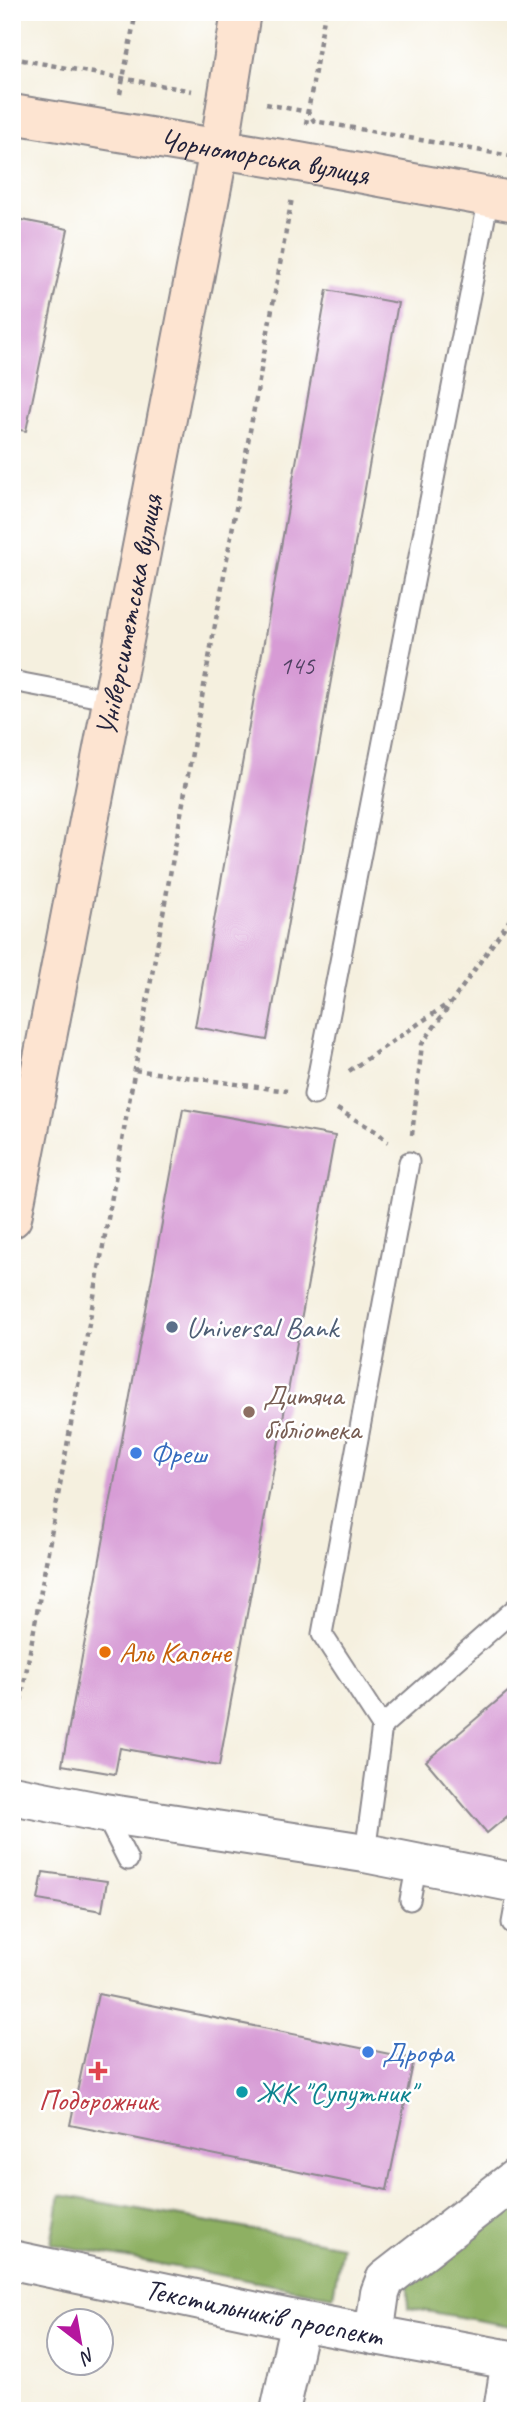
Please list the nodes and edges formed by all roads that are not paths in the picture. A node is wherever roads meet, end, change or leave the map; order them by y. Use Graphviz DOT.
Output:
graph roads {
  1 [pos="241,12"];
  2 [pos="12,114"];
  3 [pos="219,150"];
  4 [pos="502,200"];
  5 [pos="12,681"];
  6 [pos="112,700"];
  7 [pos="314,1095"];
  8 [pos="409,1162"];
  9 [pos="12,1218"];
  10 [pos="516,1608"];
  11 [pos="382,1726"];
  12 [pos="12,1795"];
  13 [pos="104,1813"];
  14 [pos="365,1853"];
  15 [pos="128,1860"];
  16 [pos="417,1863"];
  17 [pos="516,1883"];
  18 [pos="410,1900"];
  19 [pos="516,1901"];
  20 [pos="512,1923"];
  21 [pos="516,2178"];
  22 [pos="12,2260"];
  23 [pos="300,2321"];
  24 [pos="374,2335"];
  25 [pos="513,2360"];
  26 [pos="280,2411"];
  27 [pos="503,2411"];
  1 -- 3 [label="street, Університетська вулиця"];
  2 -- 3 [label="street, Чорноморська вулиця"];
  3 -- 4 [label="street, Чорноморська вулиця"];
  3 -- 6 [label="street, Університетська вулиця"];
  4 -- 7 [label="lane"];
  5 -- 6 [label="lane"];
  6 -- 9 [label="street, Університетська вулиця"];
  8 -- 11 [label="lane"];
  10 -- 11 [label="lane"];
  11 -- 14 [label="lane"];
  12 -- 13 [label="street"];
  13 -- 14 [label="street"];
  13 -- 15 [label="lane"];
  14 -- 16 [label="street"];
  16 -- 17 [label="street"];
  16 -- 18 [label="lane"];
  19 -- 20 [label="lane"];
  21 -- 24 [label="street"];
  22 -- 23 [label="street, Текстильників проспект"];
  23 -- 24 [label="street, Текстильників проспект"];
  23 -- 26 [label="street"];
  24 -- 25 [label="street, Текстильників проспект"];
  25 -- 27 [label="street"];
}
